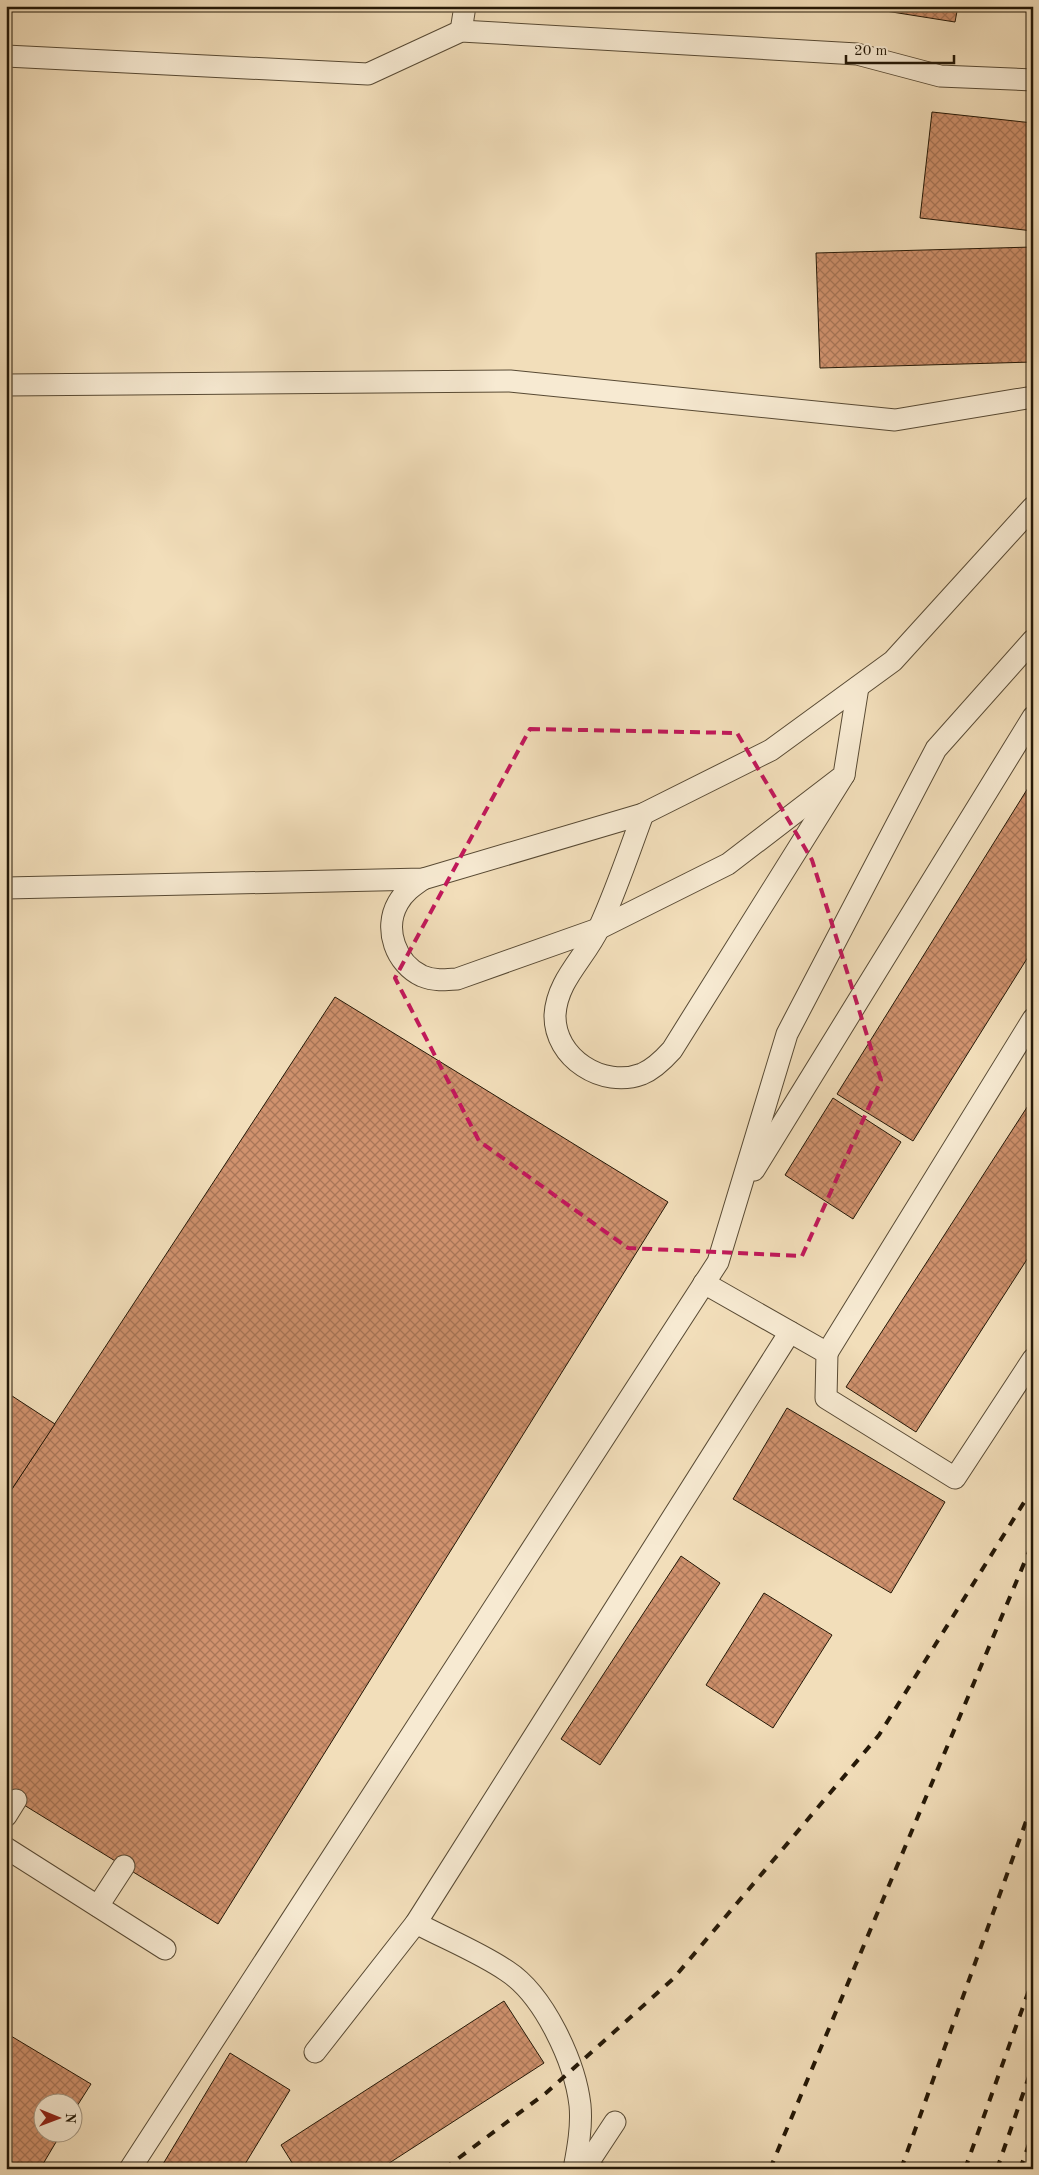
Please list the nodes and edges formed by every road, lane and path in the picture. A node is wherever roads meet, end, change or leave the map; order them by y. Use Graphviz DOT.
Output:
graph roads {
  1 [pos="465,6"];
  2 [pos="461,31"];
  3 [pos="6,56"];
  4 [pos="1033,80"];
  5 [pos="6,385"];
  6 [pos="1033,396"];
  7 [pos="1033,507"];
  8 [pos="1033,640"];
  9 [pos="858,687"];
  10 [pos="1033,717"];
  11 [pos="844,775"];
  12 [pos="643,814"];
  13 [pos="423,879"];
  14 [pos="6,888"];
  15 [pos="598,929"];
  16 [pos="1033,1018"];
  17 [pos="739,1195"];
  18 [pos="704,1283"];
  19 [pos="790,1332"];
  20 [pos="827,1354"];
  21 [pos="1033,1359"];
  22 [pos="6,1848"];
  23 [pos="124,1866"];
  24 [pos="98,1906"];
  25 [pos="416,1923"];
  26 [pos="165,1949"];
  27 [pos="314,2052"];
  28 [pos="614,2122"];
  29 [pos="130,2169"];
  30 [pos="574,2169"];
  31 [pos="584,2169"];
  1 -- 2 [label="lane"];
  2 -- 3 [label="lane"];
  2 -- 4 [label="lane"];
  5 -- 6 [label="lane"];
  7 -- 9 [label="lane"];
  8 -- 17 [label="lane"];
  9 -- 11 [label="lane"];
  9 -- 12 [label="lane"];
  10 -- 17 [label="lane"];
  11 -- 15 [label="lane"];
  11 -- 15 [label="lane"];
  12 -- 13 [label="lane"];
  12 -- 15 [label="lane"];
  13 -- 14 [label="lane"];
  13 -- 15 [label="lane"];
  16 -- 20 [label="lane"];
  17 -- 18 [label="lane"];
  18 -- 19 [label="lane"];
  18 -- 29 [label="lane"];
  19 -- 20 [label="lane"];
  19 -- 25 [label="lane"];
  20 -- 21 [label="lane"];
  22 -- 24 [label="lane"];
  23 -- 24 [label="lane"];
  24 -- 26 [label="lane"];
  25 -- 27 [label="lane"];
  25 -- 30 [label="lane"];
  28 -- 31 [label="lane"];
}
